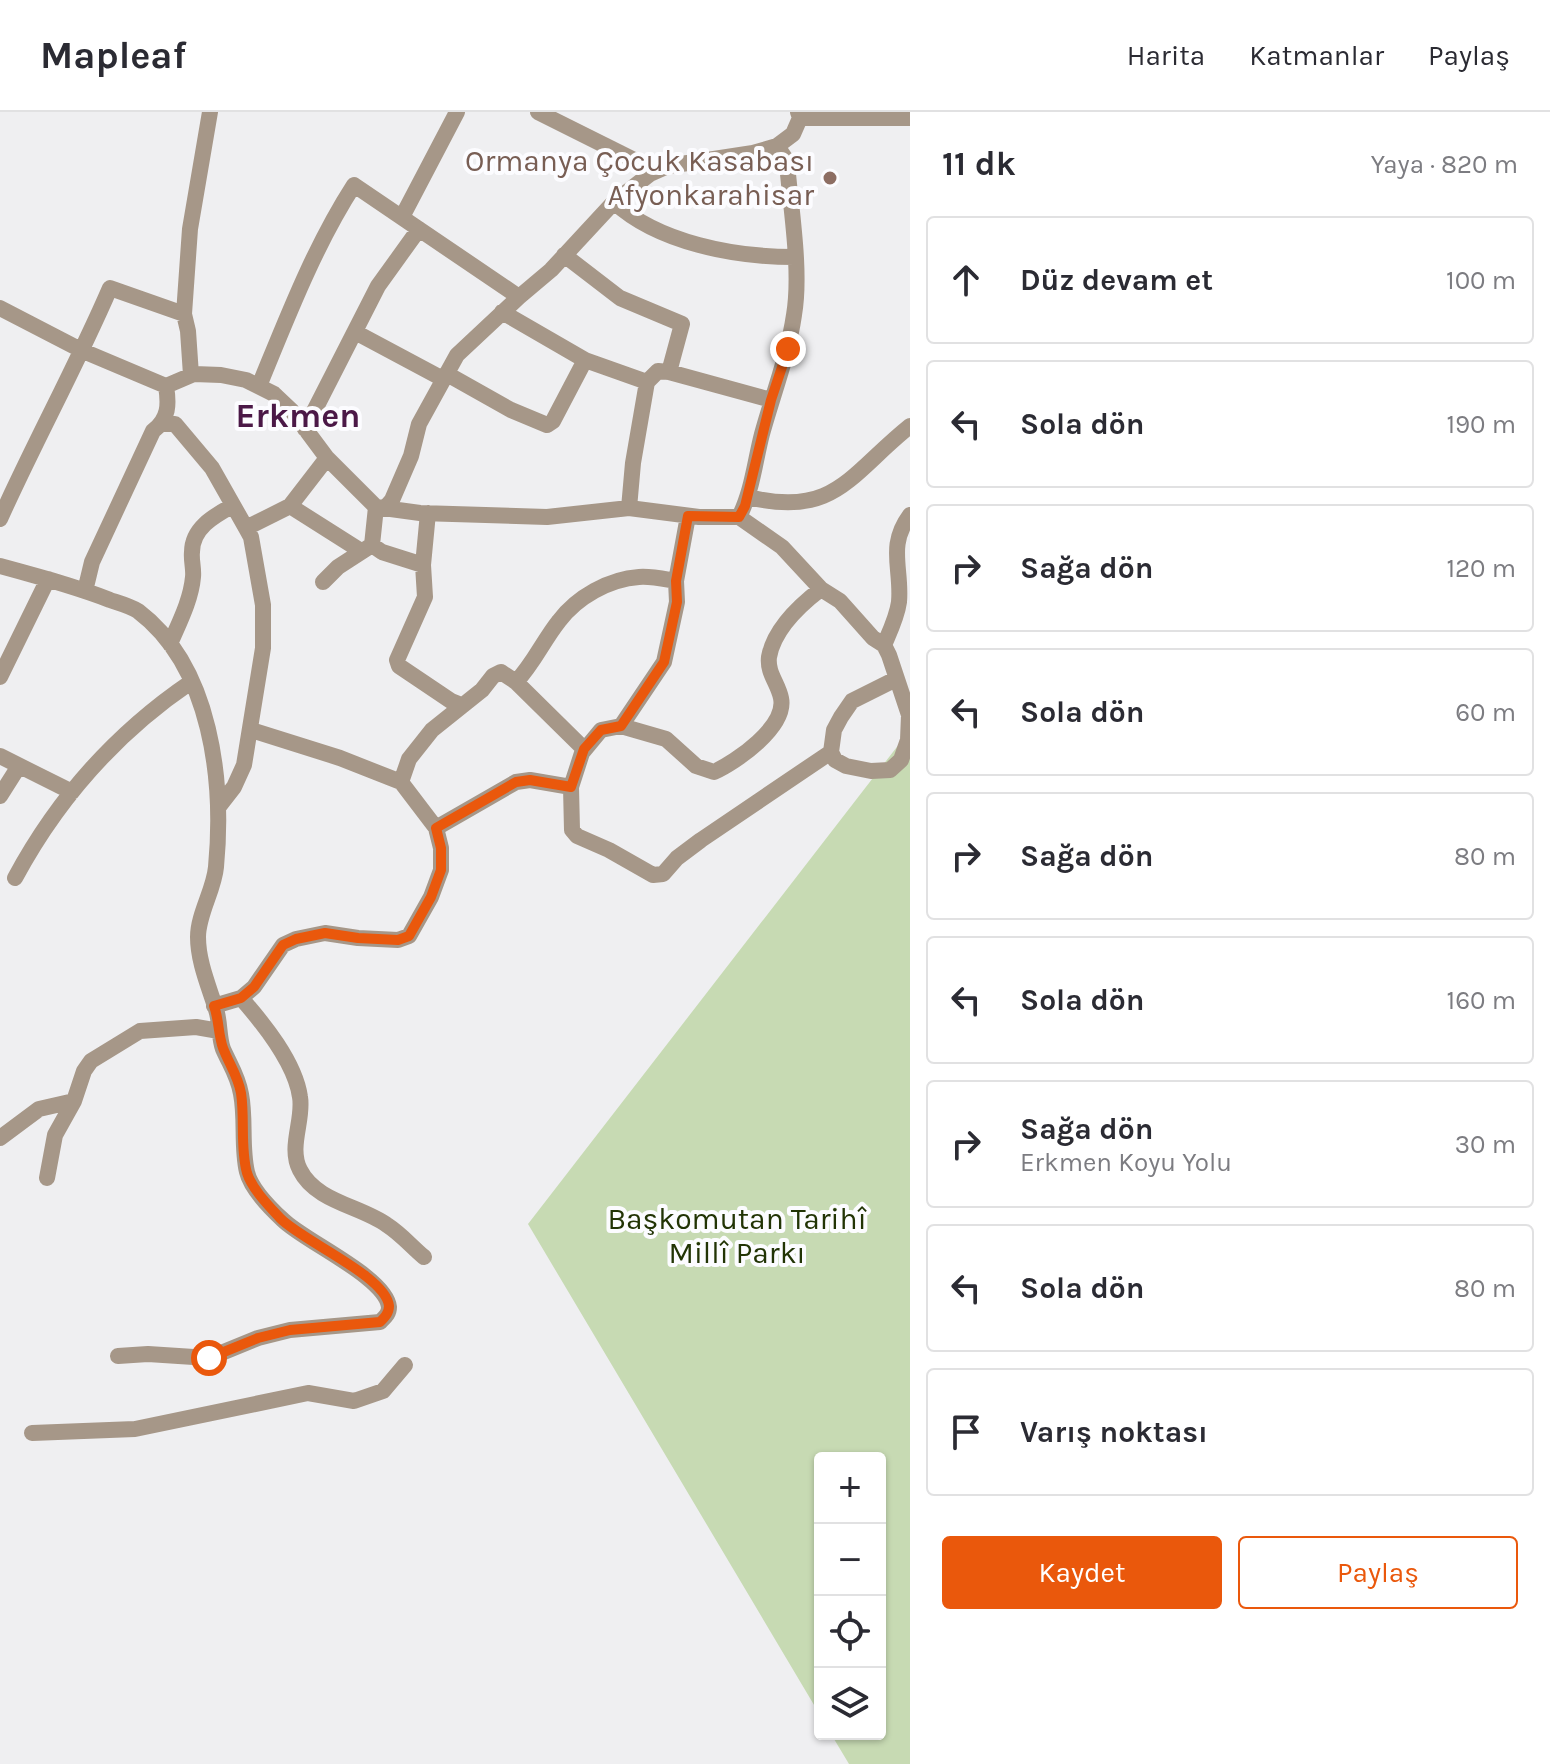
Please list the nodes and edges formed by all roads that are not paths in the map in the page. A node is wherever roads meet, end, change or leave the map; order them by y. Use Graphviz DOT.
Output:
graph roads {
  1 [pos="210,112"];
  2 [pos="457,112"];
  3 [pos="538,112"];
  4 [pos="799,115"];
  5 [pos="910,118"];
  6 [pos="777,146"];
  7 [pos="650,174"];
  8 [pos="614,202"];
  9 [pos="402,217"];
  10 [pos="419,229"];
  11 [pos="564,255"];
  12 [pos="794,257"];
  13 [pos="519,297"];
  14 [pos="0,308"];
  15 [pos="502,312"];
  16 [pos="184,314"];
  17 [pos="355,332"];
  18 [pos="83,351"];
  19 [pos="585,360"];
  20 [pos="669,372"];
  21 [pos="191,375"];
  22 [pos="445,376"];
  23 [pos="647,382"];
  24 [pos="166,386"];
  25 [pos="259,386"];
  26 [pos="771,400"];
  27 [pos="162,424"];
  28 [pos="910,426"];
  29 [pos="305,429"];
  30 [pos="327,458"];
  31 [pos="748,497"];
  32 [pos="232,506"];
  33 [pos="290,506"];
  34 [pos="380,508"];
  35 [pos="629,508"];
  36 [pos="428,513"];
  37 [pos="910,515"];
  38 [pos="688,516"];
  39 [pos="739,517"];
  40 [pos="0,519"];
  41 [pos="246,528"];
  42 [pos="366,548"];
  43 [pos="423,565"];
  44 [pos="0,566"];
  45 [pos="48,579"];
  46 [pos="676,581"];
  47 [pos="323,582"];
  48 [pos="821,589"];
  49 [pos="85,591"];
  50 [pos="170,644"];
  51 [pos="884,645"];
  52 [pos="0,677"];
  53 [pos="896,679"];
  54 [pos="191,682"];
  55 [pos="516,682"];
  56 [pos="461,705"];
  57 [pos="621,726"];
  58 [pos="251,730"];
  59 [pos="584,749"];
  60 [pos="831,752"];
  61 [pos="0,756"];
  62 [pos="19,766"];
  63 [pos="401,782"];
  64 [pos="571,787"];
  65 [pos="72,792"];
  66 [pos="0,796"];
  67 [pos="220,805"];
  68 [pos="436,828"];
  69 [pos="15,878"];
  70 [pos="241,998"];
  71 [pos="214,1006"];
  72 [pos="219,1031"];
  73 [pos="74,1101"];
  74 [pos="0,1138"];
  75 [pos="47,1178"];
  76 [pos="424,1257"];
  77 [pos="118,1356"];
  78 [pos="405,1365"];
  79 [pos="32,1433"];
  1 -- 16 [label="street"];
  2 -- 9 [label="street"];
  3 -- 7 [label="street"];
  4 -- 5 [label="street"];
  4 -- 6 [label="street"];
  6 -- 7 [label="street"];
  6 -- 12 [label="street"];
  7 -- 8 [label="street"];
  8 -- 11 [label="street"];
  8 -- 12 [label="street"];
  9 -- 10 [label="street"];
  9 -- 25 [label="street"];
  10 -- 13 [label="street"];
  10 -- 17 [label="street"];
  11 -- 13 [label="street"];
  11 -- 20 [label="street"];
  12 -- 26 [label="street"];
  13 -- 15 [label="street"];
  14 -- 18 [label="street"];
  15 -- 19 [label="street"];
  15 -- 22 [label="street"];
  16 -- 18 [label="street"];
  16 -- 21 [label="street"];
  17 -- 22 [label="street"];
  17 -- 29 [label="street"];
  18 -- 24 [label="street"];
  18 -- 40 [label="street"];
  19 -- 22 [label="street"];
  19 -- 23 [label="street"];
  20 -- 23 [label="street"];
  20 -- 26 [label="street"];
  21 -- 24 [label="street"];
  21 -- 25 [label="street"];
  22 -- 34 [label="street"];
  23 -- 35 [label="street"];
  24 -- 27 [label="street"];
  25 -- 29 [label="street"];
  26 -- 31 [label="street"];
  27 -- 32 [label="street"];
  27 -- 49 [label="street"];
  28 -- 31 [label="street"];
  29 -- 30 [label="street"];
  30 -- 33 [label="street"];
  30 -- 34 [label="street"];
  31 -- 39 [label="street"];
  32 -- 41 [label="street"];
  32 -- 50 [label="street"];
  33 -- 41 [label="street"];
  33 -- 42 [label="street"];
  34 -- 36 [label="street"];
  34 -- 42 [label="street"];
  35 -- 36 [label="street"];
  35 -- 38 [label="street"];
  36 -- 43 [label="street"];
  37 -- 51 [label="street"];
  38 -- 39 [label="street"];
  38 -- 46 [label="street"];
  39 -- 48 [label="street"];
  41 -- 58 [label="street"];
  42 -- 43 [label="street"];
  42 -- 47 [label="street"];
  43 -- 56 [label="street"];
  44 -- 45 [label="street"];
  45 -- 49 [label="street"];
  45 -- 52 [label="street"];
  46 -- 55 [label="street"];
  46 -- 57 [label="street"];
  48 -- 51 [label="street"];
  48 -- 57 [label="street"];
  49 -- 50 [label="street"];
  50 -- 54 [label="street"];
  51 -- 53 [label="street"];
  53 -- 60 [label="street"];
  53 -- 60 [label="street"];
  54 -- 65 [label="street"];
  54 -- 67 [label="street"];
  55 -- 56 [label="street"];
  55 -- 59 [label="street"];
  56 -- 63 [label="street"];
  57 -- 59 [label="street"];
  58 -- 63 [label="street"];
  58 -- 67 [label="street"];
  59 -- 64 [label="street"];
  60 -- 64 [label="street"];
  61 -- 62 [label="street"];
  62 -- 65 [label="street"];
  62 -- 66 [label="street"];
  63 -- 68 [label="street"];
  64 -- 68 [label="street"];
  65 -- 69 [label="street"];
  67 -- 71 [label="street"];
  68 -- 70 [label="street"];
  70 -- 71 [label="street"];
  70 -- 76 [label="street"];
  71 -- 72 [label="street"];
  72 -- 73 [label="street"];
  72 -- 77 [label="street"];
  73 -- 74 [label="street"];
  73 -- 75 [label="street"];
  78 -- 79 [label="street"];
}
